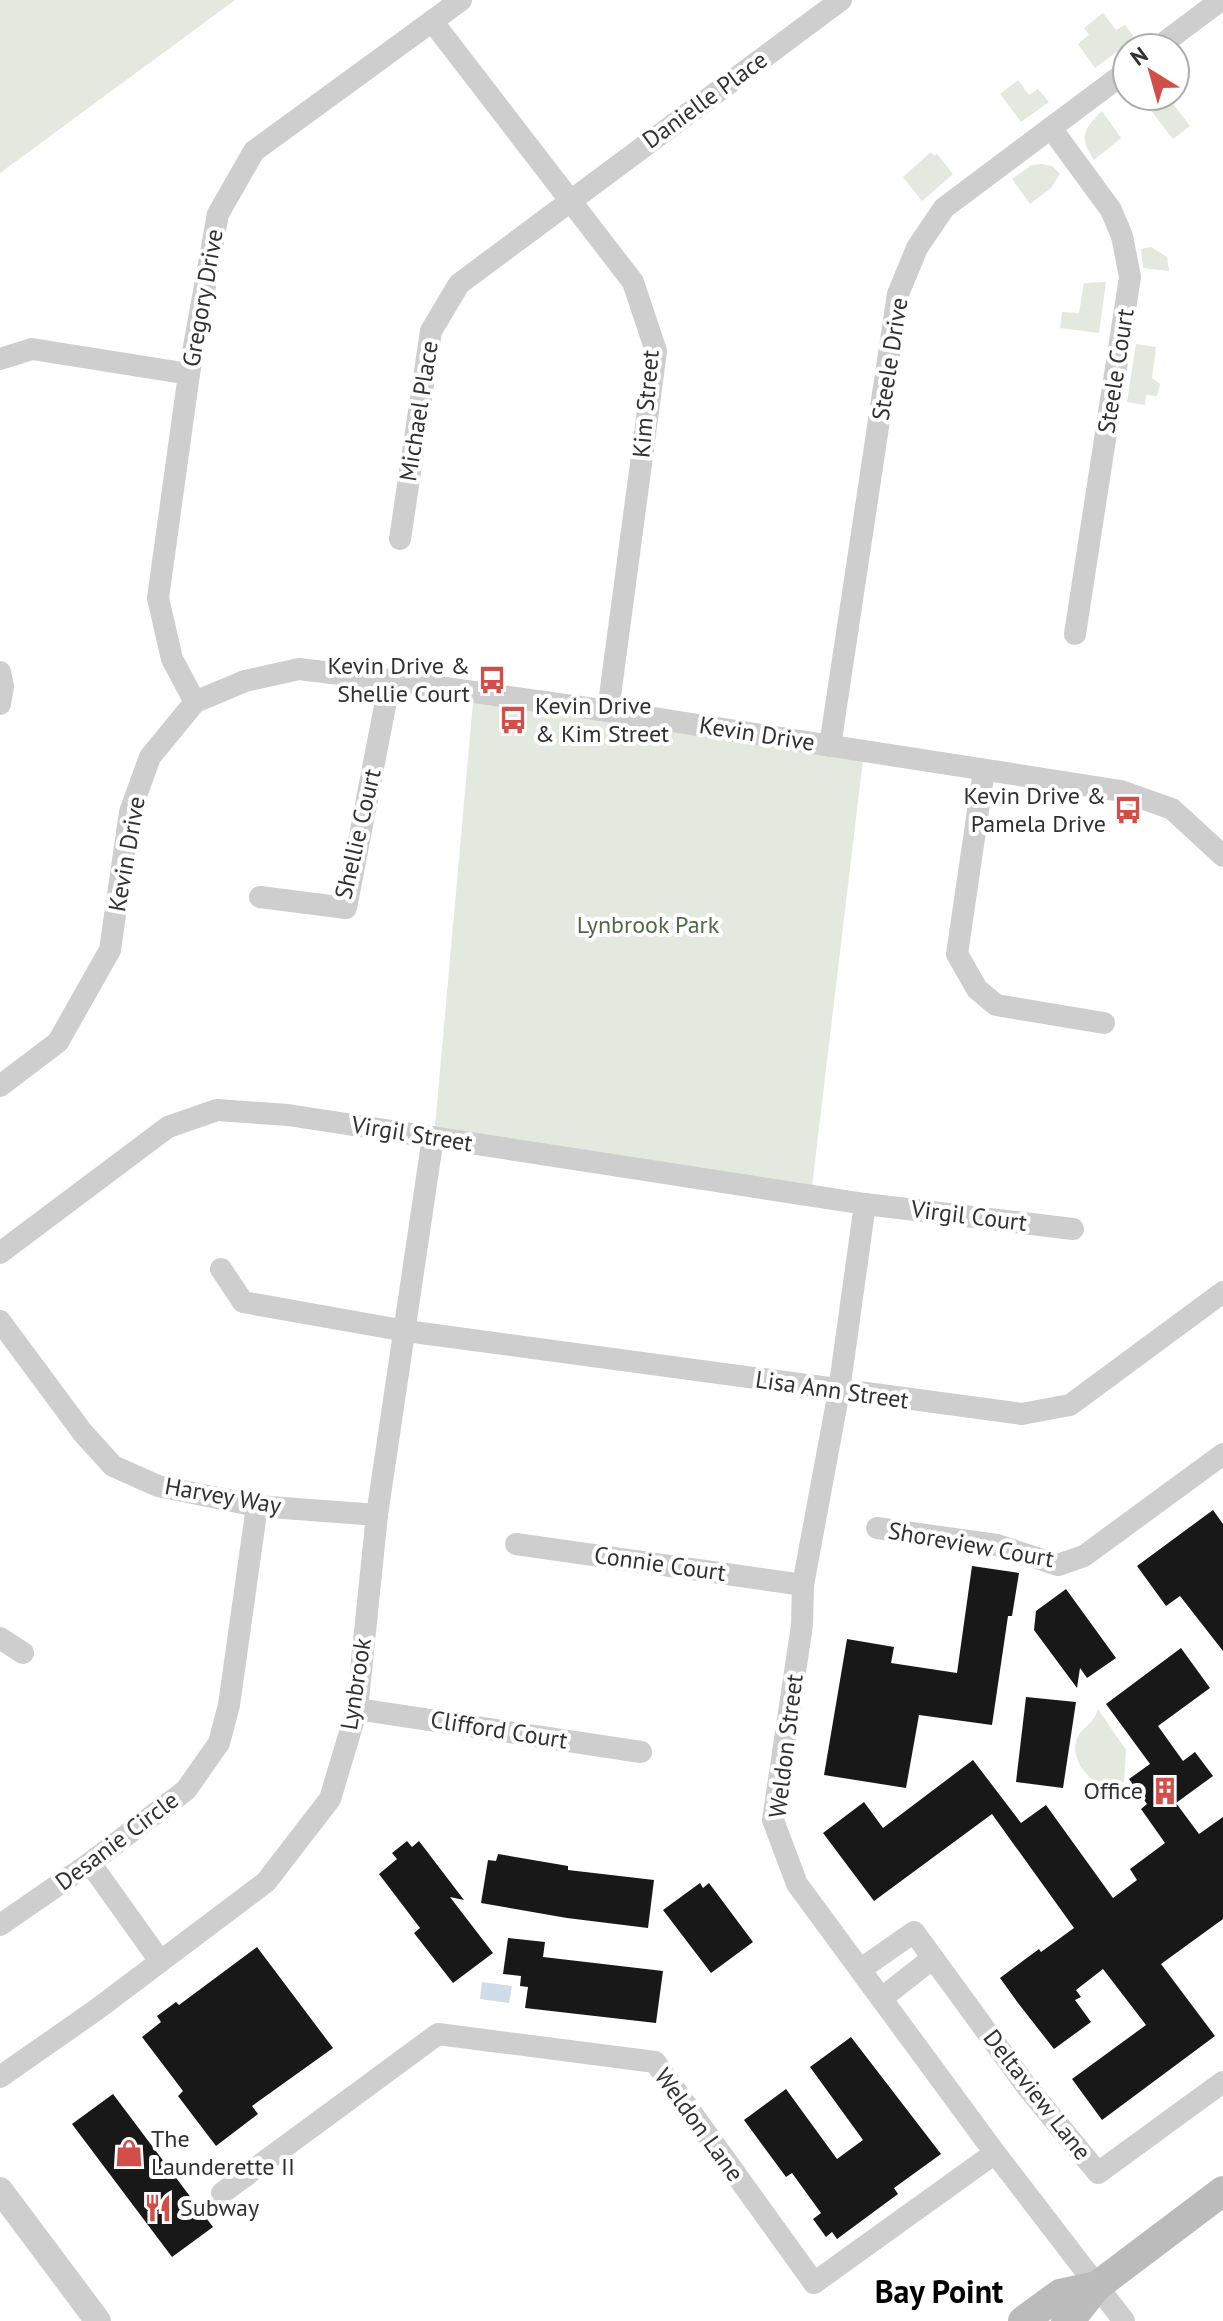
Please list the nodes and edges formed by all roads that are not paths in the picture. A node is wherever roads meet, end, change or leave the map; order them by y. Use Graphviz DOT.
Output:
graph roads {
  1 [pos="461,0"];
  2 [pos="841,0"];
  3 [pos="1221,0"];
  4 [pos="432,21"];
  5 [pos="1178,32"];
  6 [pos="1111,83"];
  7 [pos="1051,128"];
  8 [pos="570,200"];
  9 [pos="0,359"];
  10 [pos="189,374"];
  11 [pos="400,539"];
  12 [pos="1075,634"];
  13 [pos="0,672"];
  14 [pos="390,680"];
  15 [pos="195,702"];
  16 [pos="0,704"];
  17 [pos="608,711"];
  18 [pos="830,746"];
  19 [pos="984,770"];
  20 [pos="1223,856"];
  21 [pos="260,897"];
  22 [pos="1104,1023"];
  23 [pos="0,1086"];
  24 [pos="433,1137"];
  25 [pos="865,1204"];
  26 [pos="1073,1229"];
  27 [pos="0,1253"];
  28 [pos="221,1269"];
  29 [pos="1223,1292"];
  30 [pos="0,1321"];
  31 [pos="406,1331"];
  32 [pos="839,1391"];
  33 [pos="1223,1454"];
  34 [pos="257,1506"];
  35 [pos="377,1515"];
  36 [pos="877,1528"];
  37 [pos="516,1544"];
  38 [pos="803,1585"];
  39 [pos="0,1638"];
  40 [pos="23,1653"];
  41 [pos="357,1709"];
  42 [pos="641,1752"];
  43 [pos="90,1863"];
  44 [pos="0,1925"];
  45 [pos="933,1958"];
  46 [pos="160,1961"];
  47 [pos="861,1969"];
  48 [pos="882,1998"];
  49 [pos="0,2077"];
  50 [pos="1223,2082"];
  51 [pos="995,2153"];
  52 [pos="0,2190"];
  53 [pos="1223,2191"];
  54 [pos="222,2193"];
  55 [pos="1097,2286"];
  56 [pos="98,2321"];
  57 [pos="1023,2321"];
  58 [pos="1066,2321"];
  59 [pos="1124,2321"];
  1 -- 4 [label="street, Gregory Drive"];
  2 -- 8 [label="street, Danielle Place"];
  3 -- 5 [label="street"];
  4 -- 8 [label="street, Kim Street"];
  4 -- 10 [label="street, Gregory Drive"];
  6 -- 7 [label="street, Steele Drive"];
  7 -- 12 [label="street, Steele Court"];
  7 -- 18 [label="street, Steele Drive"];
  8 -- 11 [label="street, Michael Place"];
  8 -- 17 [label="street, Kim Street"];
  9 -- 10 [label="street"];
  10 -- 15 [label="street, Gregory Drive"];
  13 -- 16 [label="street"];
  14 -- 15 [label="street, Kevin Drive"];
  14 -- 17 [label="street, Kevin Drive"];
  14 -- 21 [label="street, Shellie Court"];
  15 -- 23 [label="street, Kevin Drive"];
  17 -- 18 [label="street, Kevin Drive"];
  18 -- 19 [label="street, Kevin Drive"];
  19 -- 20 [label="street, Kevin Drive"];
  19 -- 22 [label="street"];
  24 -- 25 [label="street, Virgil Street"];
  24 -- 27 [label="street, Virgil Street"];
  24 -- 31 [label="street, Lynbrook"];
  25 -- 26 [label="street, Virgil Court"];
  25 -- 32 [label="street, Weldon Street"];
  28 -- 31 [label="street, Lisa Ann Street"];
  29 -- 32 [label="street, Lisa Ann Street"];
  30 -- 34 [label="street, Harvey Way"];
  31 -- 32 [label="street, Lisa Ann Street"];
  31 -- 35 [label="street, Lynbrook"];
  32 -- 38 [label="street, Weldon Street"];
  33 -- 36 [label="street, Shoreview Court"];
  34 -- 35 [label="street, Harvey Way"];
  34 -- 43 [label="street, Desanie Circle"];
  35 -- 41 [label="street, Lynbrook"];
  37 -- 38 [label="street, Connie Court"];
  38 -- 47 [label="street, Weldon Street"];
  39 -- 40 [label="street"];
  41 -- 42 [label="street, Clifford Court"];
  41 -- 46 [label="street, Lynbrook"];
  43 -- 44 [label="street, Desanie Circle"];
  43 -- 46 [label="street"];
  45 -- 47 [label="street, Deltaview Lane"];
  45 -- 48 [label="street"];
  45 -- 50 [label="street, Deltaview Lane"];
  46 -- 49 [label="street, Lynbrook"];
  47 -- 48 [label="street, Weldon Street"];
  48 -- 51 [label="street, Weldon Street"];
  51 -- 54 [label="street, Weldon Lane"];
  51 -- 55 [label="street, Weldon Street"];
  52 -- 56 [label="street"];
  53 -- 55 [label="main road"];
  55 -- 57 [label="main road"];
  55 -- 58 [label="main road"];
  55 -- 59 [label="street, Weldon Street"];
}
